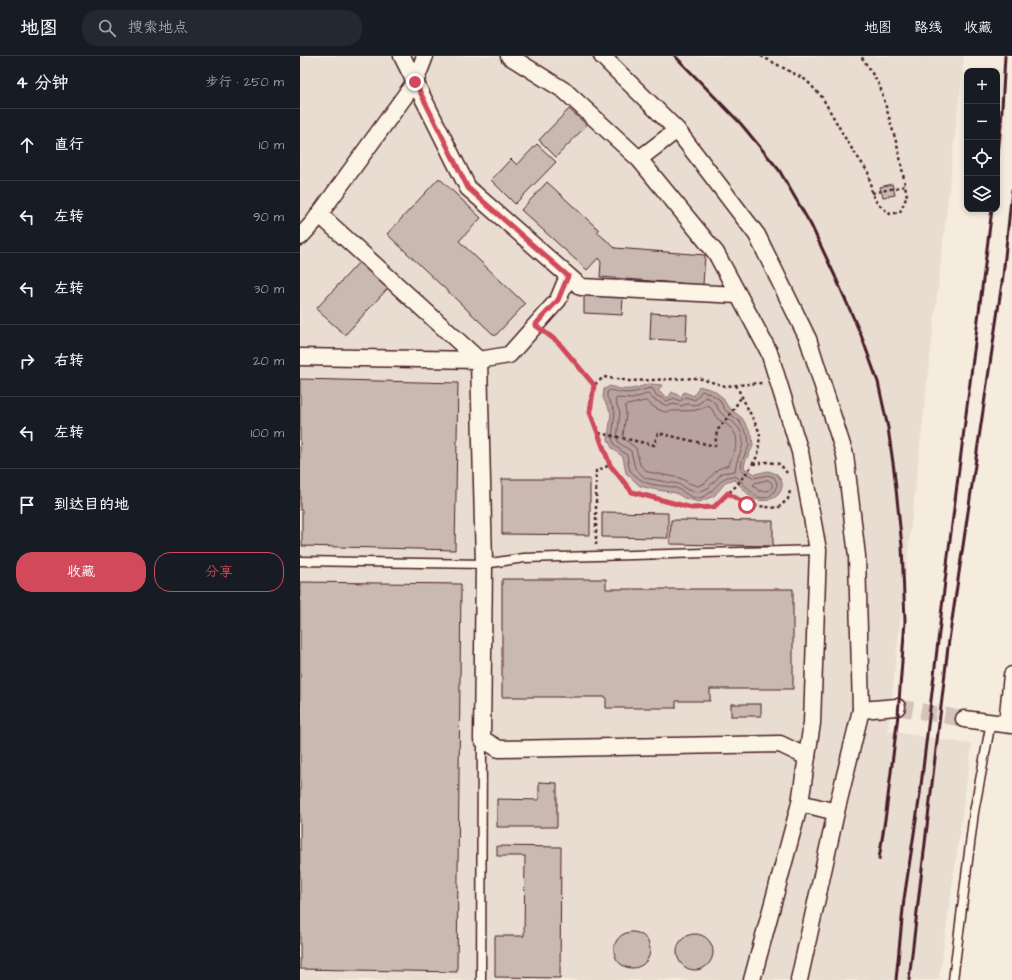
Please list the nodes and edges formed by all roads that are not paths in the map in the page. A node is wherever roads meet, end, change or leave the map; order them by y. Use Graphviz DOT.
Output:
graph roads {
  1 [pos="402,56"];
  2 [pos="426,56"];
  3 [pos="509,56"];
  4 [pos="602,56"];
  5 [pos="415,82"];
  6 [pos="677,130"];
  7 [pos="639,159"];
  8 [pos="319,214"];
  9 [pos="300,237"];
  10 [pos="568,276"];
  11 [pos="738,295"];
  12 [pos="300,357"];
  13 [pos="479,360"];
  14 [pos="818,550"];
  15 [pos="300,561"];
  16 [pos="484,564"];
  17 [pos="1012,675"];
  18 [pos="896,707"];
  19 [pos="861,710"];
  20 [pos="964,719"];
  21 [pos="991,722"];
  22 [pos="1009,724"];
  23 [pos="482,739"];
  24 [pos="807,757"];
  25 [pos="800,803"];
  26 [pos="836,812"];
  27 [pos="481,980"];
  28 [pos="752,980"];
  29 [pos="799,980"];
  30 [pos="953,980"];
  1 -- 5 [label="street"];
  2 -- 5 [label="street"];
  3 -- 7 [label="street"];
  4 -- 6 [label="street"];
  5 -- 8 [label="street"];
  5 -- 10 [label="street"];
  6 -- 7 [label="street"];
  6 -- 19 [label="street"];
  7 -- 11 [label="street"];
  8 -- 9 [label="street"];
  8 -- 13 [label="street"];
  10 -- 11 [label="street"];
  10 -- 13 [label="street"];
  11 -- 14 [label="street"];
  12 -- 13 [label="street"];
  13 -- 16 [label="street"];
  14 -- 16 [label="lane"];
  14 -- 24 [label="street"];
  15 -- 16 [label="lane"];
  16 -- 23 [label="street"];
  17 -- 22 [label="street"];
  18 -- 19 [label="street"];
  19 -- 26 [label="street"];
  20 -- 21 [label="street"];
  21 -- 22 [label="street"];
  21 -- 30 [label="lane"];
  23 -- 24 [label="street"];
  23 -- 27 [label="lane"];
  24 -- 25 [label="street"];
  25 -- 26 [label="street"];
  25 -- 28 [label="street"];
  26 -- 29 [label="street"];
}
